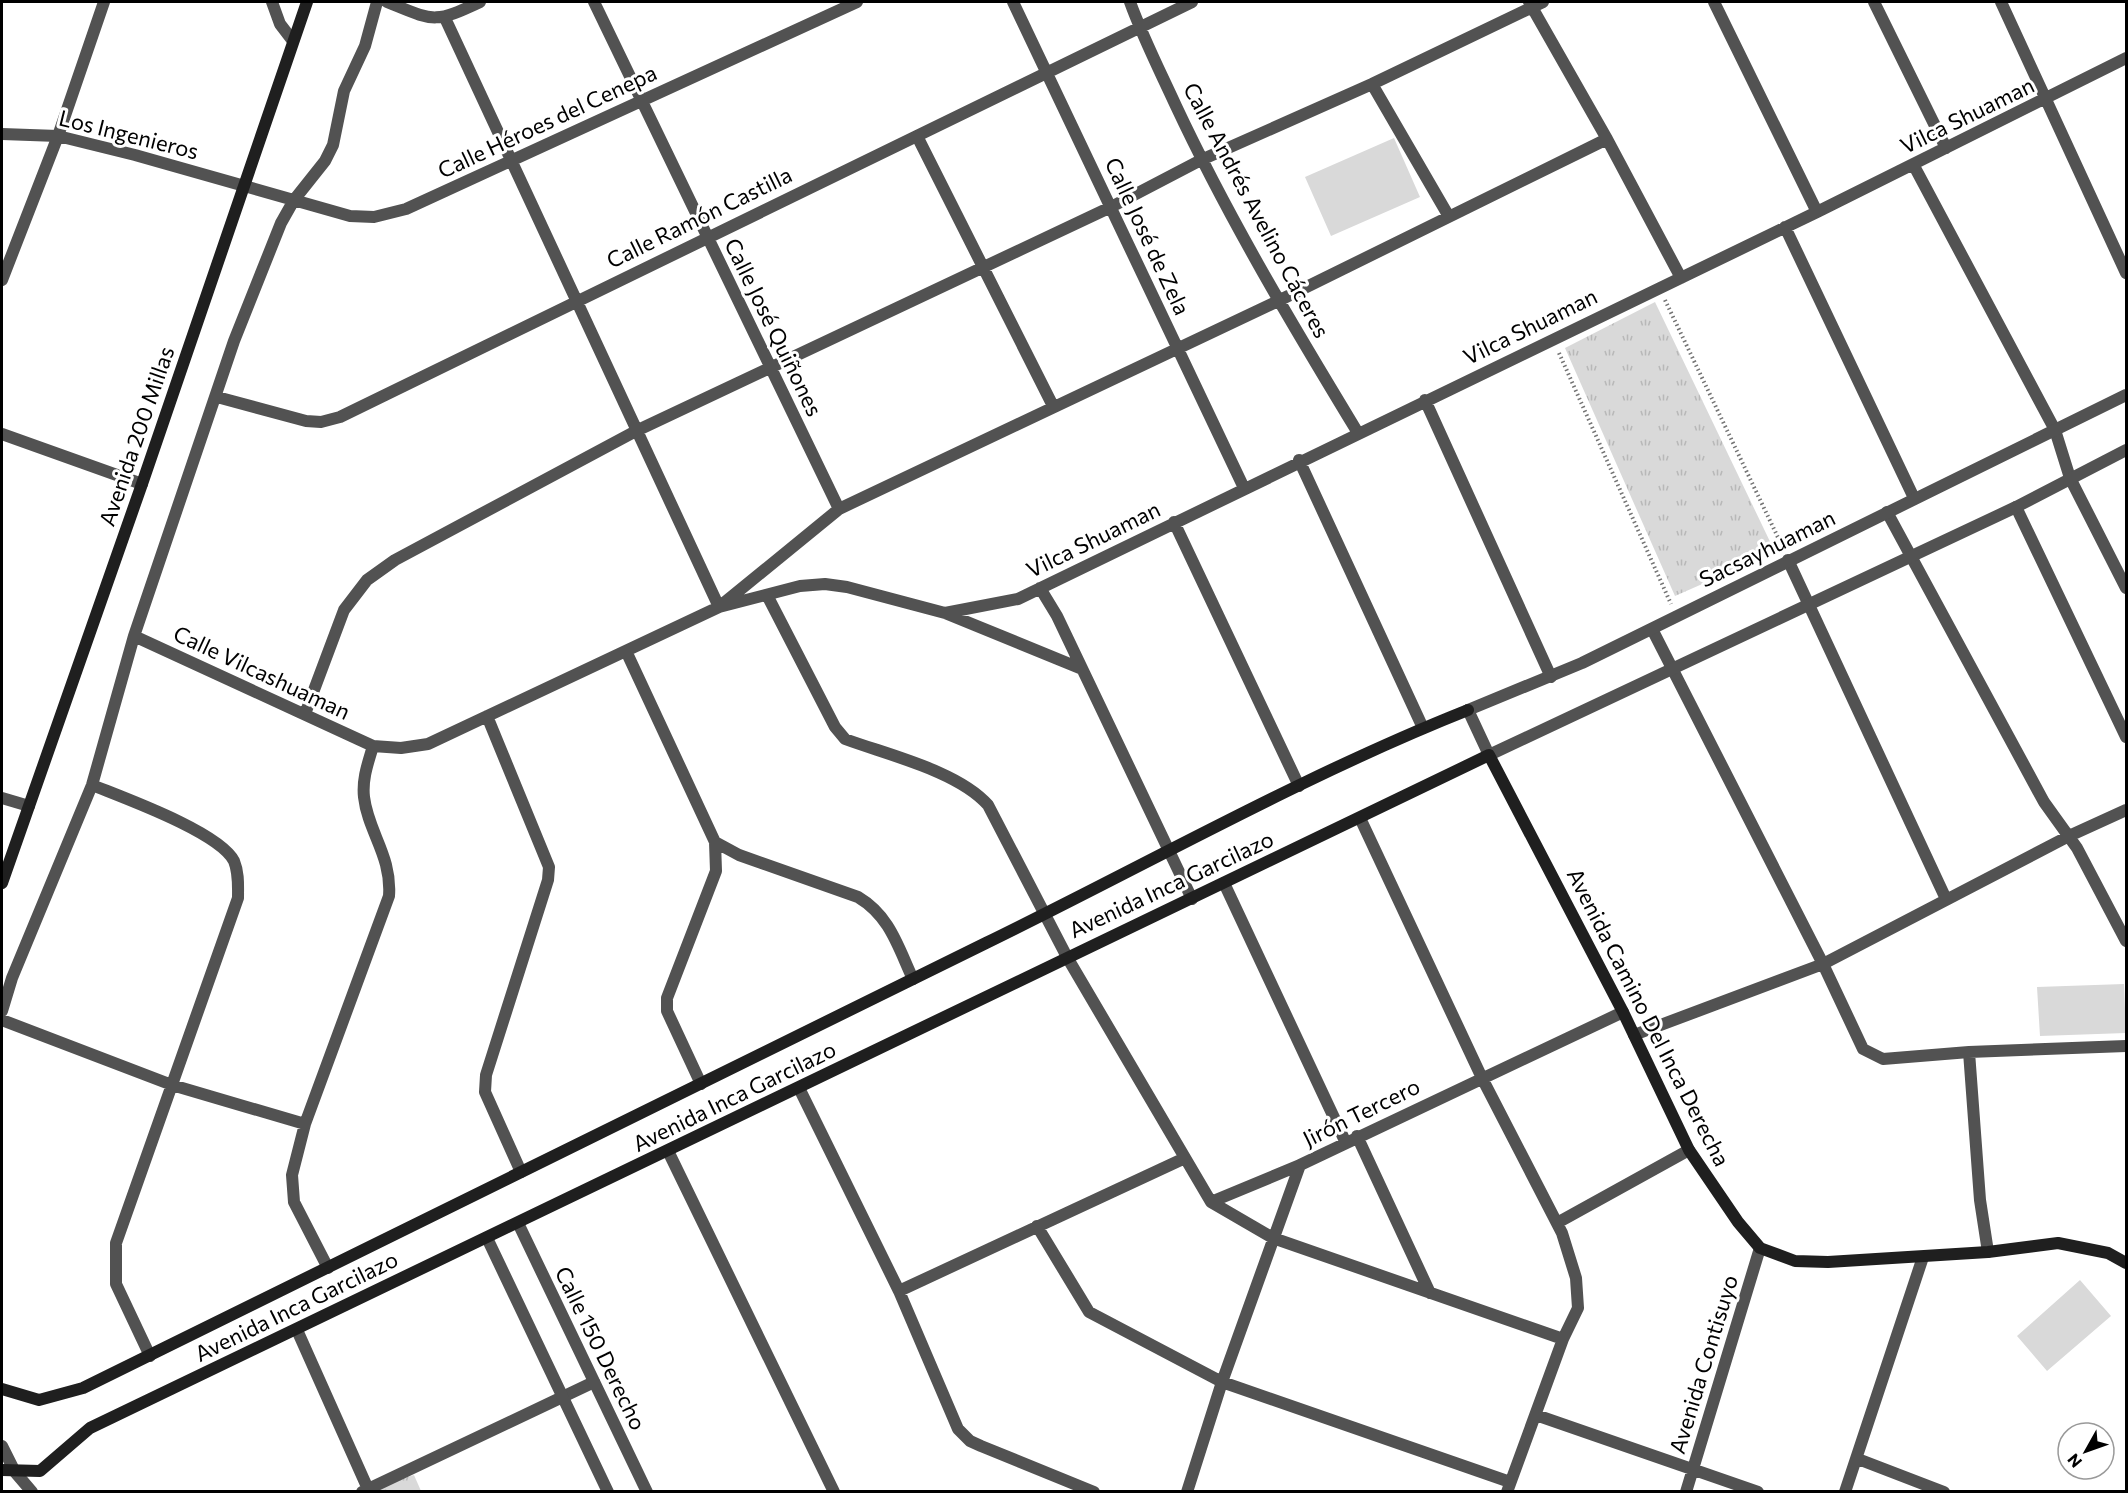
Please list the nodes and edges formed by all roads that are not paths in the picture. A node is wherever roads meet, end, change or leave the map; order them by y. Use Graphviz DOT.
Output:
graph roads {
  1 [pos="104,2"];
  2 [pos="273,2"];
  3 [pos="307,2"];
  4 [pos="377,2"];
  5 [pos="387,2"];
  6 [pos="480,2"];
  7 [pos="594,2"];
  8 [pos="857,2"];
  9 [pos="1013,2"];
  10 [pos="1130,2"];
  11 [pos="1192,2"];
  12 [pos="1714,2"];
  13 [pos="1874,2"];
  14 [pos="2001,2"];
  15 [pos="1535,3"];
  16 [pos="445,18"];
  17 [pos="1139,26"];
  18 [pos="293,41"];
  19 [pos="2127,58"];
  20 [pos="1047,74"];
  21 [pos="1372,84"];
  22 [pos="641,100"];
  23 [pos="2046,100"];
  24 [pos="2,134"];
  25 [pos="58,136"];
  26 [pos="917,136"];
  27 [pos="1607,139"];
  28 [pos="1946,148"];
  29 [pos="511,160"];
  30 [pos="1202,160"];
  31 [pos="1913,164"];
  32 [pos="245,186"];
  33 [pos="294,200"];
  34 [pos="1111,207"];
  35 [pos="1817,212"];
  36 [pos="1448,215"];
  37 [pos="1785,227"];
  38 [pos="706,236"];
  39 [pos="983,267"];
  40 [pos="2127,273"];
  41 [pos="1681,278"];
  42 [pos="2,280"];
  43 [pos="576,300"];
  44 [pos="1278,301"];
  45 [pos="1178,348"];
  46 [pos="770,368"];
  47 [pos="2127,395"];
  48 [pos="217,397"];
  49 [pos="1425,400"];
  50 [pos="1053,406"];
  51 [pos="2055,430"];
  52 [pos="636,431"];
  53 [pos="1358,433"];
  54 [pos="2,434"];
  55 [pos="2127,450"];
  56 [pos="1299,460"];
  57 [pos="2070,478"];
  58 [pos="142,484"];
  59 [pos="1244,488"];
  60 [pos="1914,498"];
  61 [pos="2016,507"];
  62 [pos="839,509"];
  63 [pos="1887,512"];
  64 [pos="1174,522"];
  65 [pos="1909,557"];
  66 [pos="1788,560"];
  67 [pos="1040,588"];
  68 [pos="2127,588"];
  69 [pos="767,594"];
  70 [pos="1809,604"];
  71 [pos="719,607"];
  72 [pos="945,613"];
  73 [pos="1652,629"];
  74 [pos="134,636"];
  75 [pos="626,651"];
  76 [pos="1674,668"];
  77 [pos="1082,669"];
  78 [pos="1551,677"];
  79 [pos="1467,710"];
  80 [pos="305,714"];
  81 [pos="487,716"];
  82 [pos="1423,728"];
  83 [pos="2127,737"];
  84 [pos="373,746"];
  85 [pos="1489,755"];
  86 [pos="92,785"];
  87 [pos="1299,786"];
  88 [pos="2,798"];
  89 [pos="29,806"];
  90 [pos="2127,810"];
  91 [pos="1360,818"];
  92 [pos="2069,836"];
  93 [pos="716,842"];
  94 [pos="1168,850"];
  95 [pos="2,883"];
  96 [pos="1224,883"];
  97 [pos="1192,898"];
  98 [pos="1946,899"];
  99 [pos="1046,914"];
  100 [pos="2127,941"];
  101 [pos="1067,957"];
  102 [pos="1823,964"];
  103 [pos="913,980"];
  104 [pos="2,1011"];
  105 [pos="1623,1012"];
  106 [pos="2,1020"];
  107 [pos="1634,1035"];
  108 [pos="2127,1046"];
  109 [pos="1969,1052"];
  110 [pos="1482,1078"];
  111 [pos="701,1084"];
  112 [pos="172,1085"];
  113 [pos="799,1088"];
  114 [pos="305,1124"];
  115 [pos="1351,1139"];
  116 [pos="1689,1150"];
  117 [pos="668,1151"];
  118 [pos="1185,1158"];
  119 [pos="1300,1165"];
  120 [pos="521,1172"];
  121 [pos="1211,1202"];
  122 [pos="518,1223"];
  123 [pos="1557,1223"];
  124 [pos="1037,1226"];
  125 [pos="487,1238"];
  126 [pos="1273,1238"];
  127 [pos="1760,1248"];
  128 [pos="1988,1252"];
  129 [pos="1923,1257"];
  130 [pos="2127,1263"];
  131 [pos="328,1268"];
  132 [pos="899,1291"];
  133 [pos="1430,1293"];
  134 [pos="297,1329"];
  135 [pos="1563,1339"];
  136 [pos="150,1356"];
  137 [pos="594,1382"];
  138 [pos="1222,1382"];
  139 [pos="2,1389"];
  140 [pos="563,1397"];
  141 [pos="1536,1415"];
  142 [pos="2,1446"];
  143 [pos="1858,1459"];
  144 [pos="1694,1468"];
  145 [pos="2,1470"];
  146 [pos="15,1472"];
  147 [pos="1509,1487"];
  148 [pos="365,1490"];
  149 [pos="32,1491"];
  150 [pos="608,1491"];
  151 [pos="647,1491"];
  152 [pos="834,1491"];
  153 [pos="1094,1491"];
  154 [pos="1187,1491"];
  155 [pos="1686,1491"];
  156 [pos="1758,1491"];
  157 [pos="1845,1491"];
  158 [pos="1944,1491"];
  1 -- 25 [label="street"];
  2 -- 18 [label="street"];
  3 -- 18 [label="main road, Avenida 200 Millas"];
  4 -- 33 [label="street"];
  5 -- 16 [label="street"];
  6 -- 16 [label="street"];
  7 -- 22 [label="street, Calle José Quiñones"];
  8 -- 22 [label="street, Calle Héroes del Cenepa"];
  9 -- 20 [label="street, Calle José de Zela"];
  10 -- 17 [label="street, Calle Andrés Avelino Cáceres"];
  11 -- 17 [label="street, Calle Ramón Castilla"];
  12 -- 35 [label="street"];
  13 -- 28 [label="street"];
  14 -- 23 [label="street"];
  15 -- 21 [label="street"];
  15 -- 27 [label="street"];
  16 -- 29 [label="street"];
  17 -- 20 [label="street, Calle Ramón Castilla"];
  17 -- 30 [label="street, Calle Andrés Avelino Cáceres"];
  18 -- 32 [label="main road, Avenida 200 Millas"];
  19 -- 23 [label="street, Vilca Shuaman"];
  20 -- 26 [label="street, Calle Ramón Castilla"];
  20 -- 34 [label="street, Calle José de Zela"];
  21 -- 30 [label="street"];
  21 -- 36 [label="street"];
  22 -- 29 [label="street, Calle Héroes del Cenepa"];
  22 -- 38 [label="street, Calle José Quiñones"];
  23 -- 28 [label="street, Vilca Shuaman"];
  23 -- 40 [label="street"];
  24 -- 25 [label="street, Los Ingenieros"];
  25 -- 32 [label="street, Los Ingenieros"];
  25 -- 42 [label="street"];
  26 -- 38 [label="street, Calle Ramón Castilla"];
  26 -- 39 [label="street"];
  27 -- 36 [label="street"];
  27 -- 41 [label="street"];
  28 -- 31 [label="street, Vilca Shuaman"];
  29 -- 33 [label="street, Calle Héroes del Cenepa"];
  29 -- 43 [label="street"];
  30 -- 34 [label="street"];
  30 -- 44 [label="street, Calle Andrés Avelino Cáceres"];
  31 -- 35 [label="street, Vilca Shuaman"];
  31 -- 51 [label="street"];
  32 -- 33 [label="street, Calle Héroes del Cenepa"];
  32 -- 58 [label="main road, Avenida 200 Millas"];
  33 -- 48 [label="street"];
  34 -- 39 [label="street"];
  34 -- 45 [label="street, Calle José de Zela"];
  35 -- 37 [label="street, Vilca Shuaman"];
  36 -- 44 [label="street"];
  37 -- 41 [label="street, Vilca Shuaman"];
  37 -- 60 [label="street"];
  38 -- 43 [label="street, Calle Ramón Castilla"];
  38 -- 46 [label="street, Calle José Quiñones"];
  39 -- 46 [label="street"];
  39 -- 50 [label="street"];
  41 -- 49 [label="street, Vilca Shuaman"];
  43 -- 48 [label="street, Calle Ramón Castilla"];
  43 -- 52 [label="street"];
  44 -- 45 [label="street"];
  44 -- 53 [label="street, Calle Andrés Avelino Cáceres"];
  45 -- 50 [label="street"];
  45 -- 59 [label="street, Calle José de Zela"];
  46 -- 52 [label="street"];
  46 -- 62 [label="street, Calle José Quiñones"];
  47 -- 51 [label="street, Sacsayhuaman"];
  48 -- 74 [label="street"];
  49 -- 53 [label="street, Vilca Shuaman"];
  49 -- 78 [label="street"];
  50 -- 62 [label="street"];
  51 -- 57 [label="street"];
  51 -- 60 [label="street, Sacsayhuaman"];
  52 -- 71 [label="street"];
  52 -- 80 [label="street"];
  53 -- 56 [label="street, Vilca Shuaman"];
  54 -- 58 [label="street"];
  55 -- 57 [label="street"];
  56 -- 59 [label="street, Vilca Shuaman"];
  56 -- 82 [label="street"];
  57 -- 61 [label="street"];
  57 -- 68 [label="street"];
  58 -- 89 [label="main road, Avenida 200 Millas"];
  59 -- 64 [label="street, Vilca Shuaman"];
  60 -- 63 [label="street, Sacsayhuaman"];
  61 -- 65 [label="street"];
  61 -- 83 [label="street"];
  62 -- 71 [label="street"];
  63 -- 65 [label="street"];
  63 -- 66 [label="street, Sacsayhuaman"];
  64 -- 67 [label="street, Vilca Shuaman"];
  64 -- 87 [label="street"];
  65 -- 70 [label="street"];
  65 -- 92 [label="street"];
  66 -- 70 [label="street"];
  66 -- 73 [label="street, Sacsayhuaman"];
  67 -- 72 [label="street, Vilca Shuaman"];
  67 -- 77 [label="street"];
  69 -- 71 [label="street"];
  69 -- 72 [label="street"];
  69 -- 99 [label="street"];
  70 -- 76 [label="street"];
  70 -- 98 [label="street"];
  71 -- 75 [label="street"];
  72 -- 77 [label="street"];
  73 -- 76 [label="street"];
  73 -- 78 [label="street, Sacsayhuaman"];
  74 -- 80 [label="street, Calle Vilcashuaman"];
  74 -- 86 [label="street"];
  75 -- 81 [label="street"];
  75 -- 93 [label="street"];
  76 -- 85 [label="street"];
  76 -- 102 [label="street"];
  77 -- 94 [label="street"];
  78 -- 79 [label="street, Sacsayhuaman"];
  79 -- 82 [label="main road, Avenida Inca Garcilazo"];
  79 -- 85 [label="street"];
  80 -- 84 [label="street, Calle Vilcashuaman"];
  81 -- 84 [label="street"];
  81 -- 120 [label="street"];
  82 -- 87 [label="main road, Avenida Inca Garcilazo"];
  84 -- 114 [label="street"];
  85 -- 91 [label="main road, Avenida Inca Garcilazo"];
  85 -- 105 [label="main road, Avenida Camino Del Inca Derecha"];
  86 -- 104 [label="street"];
  86 -- 112 [label="street"];
  87 -- 94 [label="main road, Avenida Inca Garcilazo"];
  88 -- 89 [label="street"];
  89 -- 95 [label="main road, Avenida 200 Millas"];
  90 -- 92 [label="street"];
  91 -- 96 [label="main road, Avenida Inca Garcilazo"];
  91 -- 110 [label="street"];
  92 -- 98 [label="street"];
  92 -- 100 [label="street"];
  93 -- 103 [label="street"];
  93 -- 111 [label="street"];
  94 -- 97 [label="street"];
  94 -- 99 [label="main road, Avenida Inca Garcilazo"];
  96 -- 97 [label="main road, Avenida Inca Garcilazo"];
  96 -- 115 [label="street"];
  97 -- 101 [label="main road, Avenida Inca Garcilazo"];
  98 -- 102 [label="street"];
  99 -- 101 [label="street"];
  99 -- 103 [label="main road, Avenida Inca Garcilazo"];
  101 -- 113 [label="main road, Avenida Inca Garcilazo"];
  101 -- 118 [label="street"];
  102 -- 107 [label="street"];
  102 -- 109 [label="street"];
  103 -- 111 [label="main road, Avenida Inca Garcilazo"];
  105 -- 107 [label="main road, Avenida Camino Del Inca Derecha"];
  105 -- 110 [label="street, Jirón Tercero"];
  106 -- 112 [label="street"];
  107 -- 116 [label="main road, Avenida Camino Del Inca Derecha"];
  108 -- 109 [label="street"];
  109 -- 128 [label="street"];
  110 -- 115 [label="street, Jirón Tercero"];
  110 -- 123 [label="street"];
  111 -- 120 [label="main road, Avenida Inca Garcilazo"];
  112 -- 114 [label="street"];
  112 -- 136 [label="street"];
  113 -- 117 [label="main road, Avenida Inca Garcilazo"];
  113 -- 132 [label="street"];
  114 -- 131 [label="street"];
  115 -- 119 [label="street, Jirón Tercero"];
  115 -- 133 [label="street"];
  116 -- 123 [label="street"];
  116 -- 127 [label="main road, Avenida Camino Del Inca Derecha"];
  117 -- 122 [label="main road, Avenida Inca Garcilazo"];
  117 -- 152 [label="street"];
  118 -- 121 [label="street"];
  118 -- 124 [label="street"];
  119 -- 121 [label="street"];
  119 -- 126 [label="street, Jirón Tercero"];
  120 -- 131 [label="main road, Avenida Inca Garcilazo"];
  121 -- 126 [label="street"];
  122 -- 125 [label="main road, Avenida Inca Garcilazo"];
  122 -- 137 [label="street, Calle 150 Derecho"];
  123 -- 135 [label="street"];
  124 -- 132 [label="street"];
  124 -- 138 [label="street"];
  125 -- 134 [label="main road, Avenida Inca Garcilazo"];
  125 -- 140 [label="street"];
  126 -- 133 [label="street"];
  126 -- 138 [label="street, Jirón Tercero"];
  127 -- 129 [label="main road, Avenida Camino Del Inca Derecha"];
  127 -- 144 [label="street, Avenida Contisuyo"];
  128 -- 129 [label="main road, Avenida Camino Del Inca Derecha"];
  128 -- 130 [label="main road, Avenida Camino Del Inca Derecha"];
  129 -- 143 [label="street"];
  131 -- 136 [label="main road, Avenida Inca Garcilazo"];
  132 -- 153 [label="street"];
  133 -- 135 [label="street"];
  134 -- 146 [label="main road, Avenida Inca Garcilazo"];
  134 -- 148 [label="street"];
  135 -- 141 [label="street"];
  136 -- 139 [label="main road, Avenida Inca Garcilazo"];
  137 -- 140 [label="street"];
  137 -- 151 [label="street, Calle 150 Derecho"];
  138 -- 147 [label="street"];
  138 -- 154 [label="street, Jirón Tercero"];
  140 -- 148 [label="street"];
  140 -- 150 [label="street"];
  141 -- 144 [label="street"];
  141 -- 147 [label="street"];
  142 -- 146 [label="street"];
  143 -- 157 [label="street"];
  143 -- 158 [label="street"];
  144 -- 155 [label="street, Avenida Contisuyo"];
  144 -- 156 [label="street"];
  145 -- 146 [label="main road, Avenida Inca Garcilazo"];
  146 -- 149 [label="street"];
}
